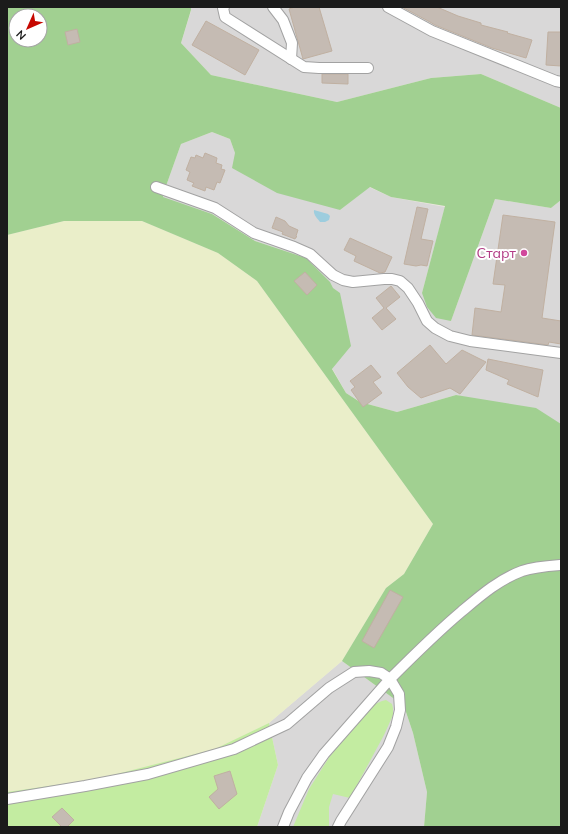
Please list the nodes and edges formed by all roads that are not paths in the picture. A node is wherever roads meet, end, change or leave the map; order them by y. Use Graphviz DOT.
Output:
graph roads {
  1 [pos="224,7"];
  2 [pos="273,7"];
  3 [pos="388,7"];
  4 [pos="291,59"];
  5 [pos="368,68"];
  6 [pos="561,82"];
  7 [pos="156,187"];
  8 [pos="561,353"];
  9 [pos="561,565"];
  10 [pos="390,679"];
  11 [pos="7,799"];
  12 [pos="283,827"];
  13 [pos="338,827"];
  1 -- 4 [label="street"];
  2 -- 4 [label="street"];
  3 -- 6 [label="street"];
  4 -- 5 [label="street"];
  7 -- 8 [label="street"];
  9 -- 10 [label="street"];
  10 -- 11 [label="street"];
  10 -- 12 [label="street"];
  10 -- 13 [label="street"];
}
